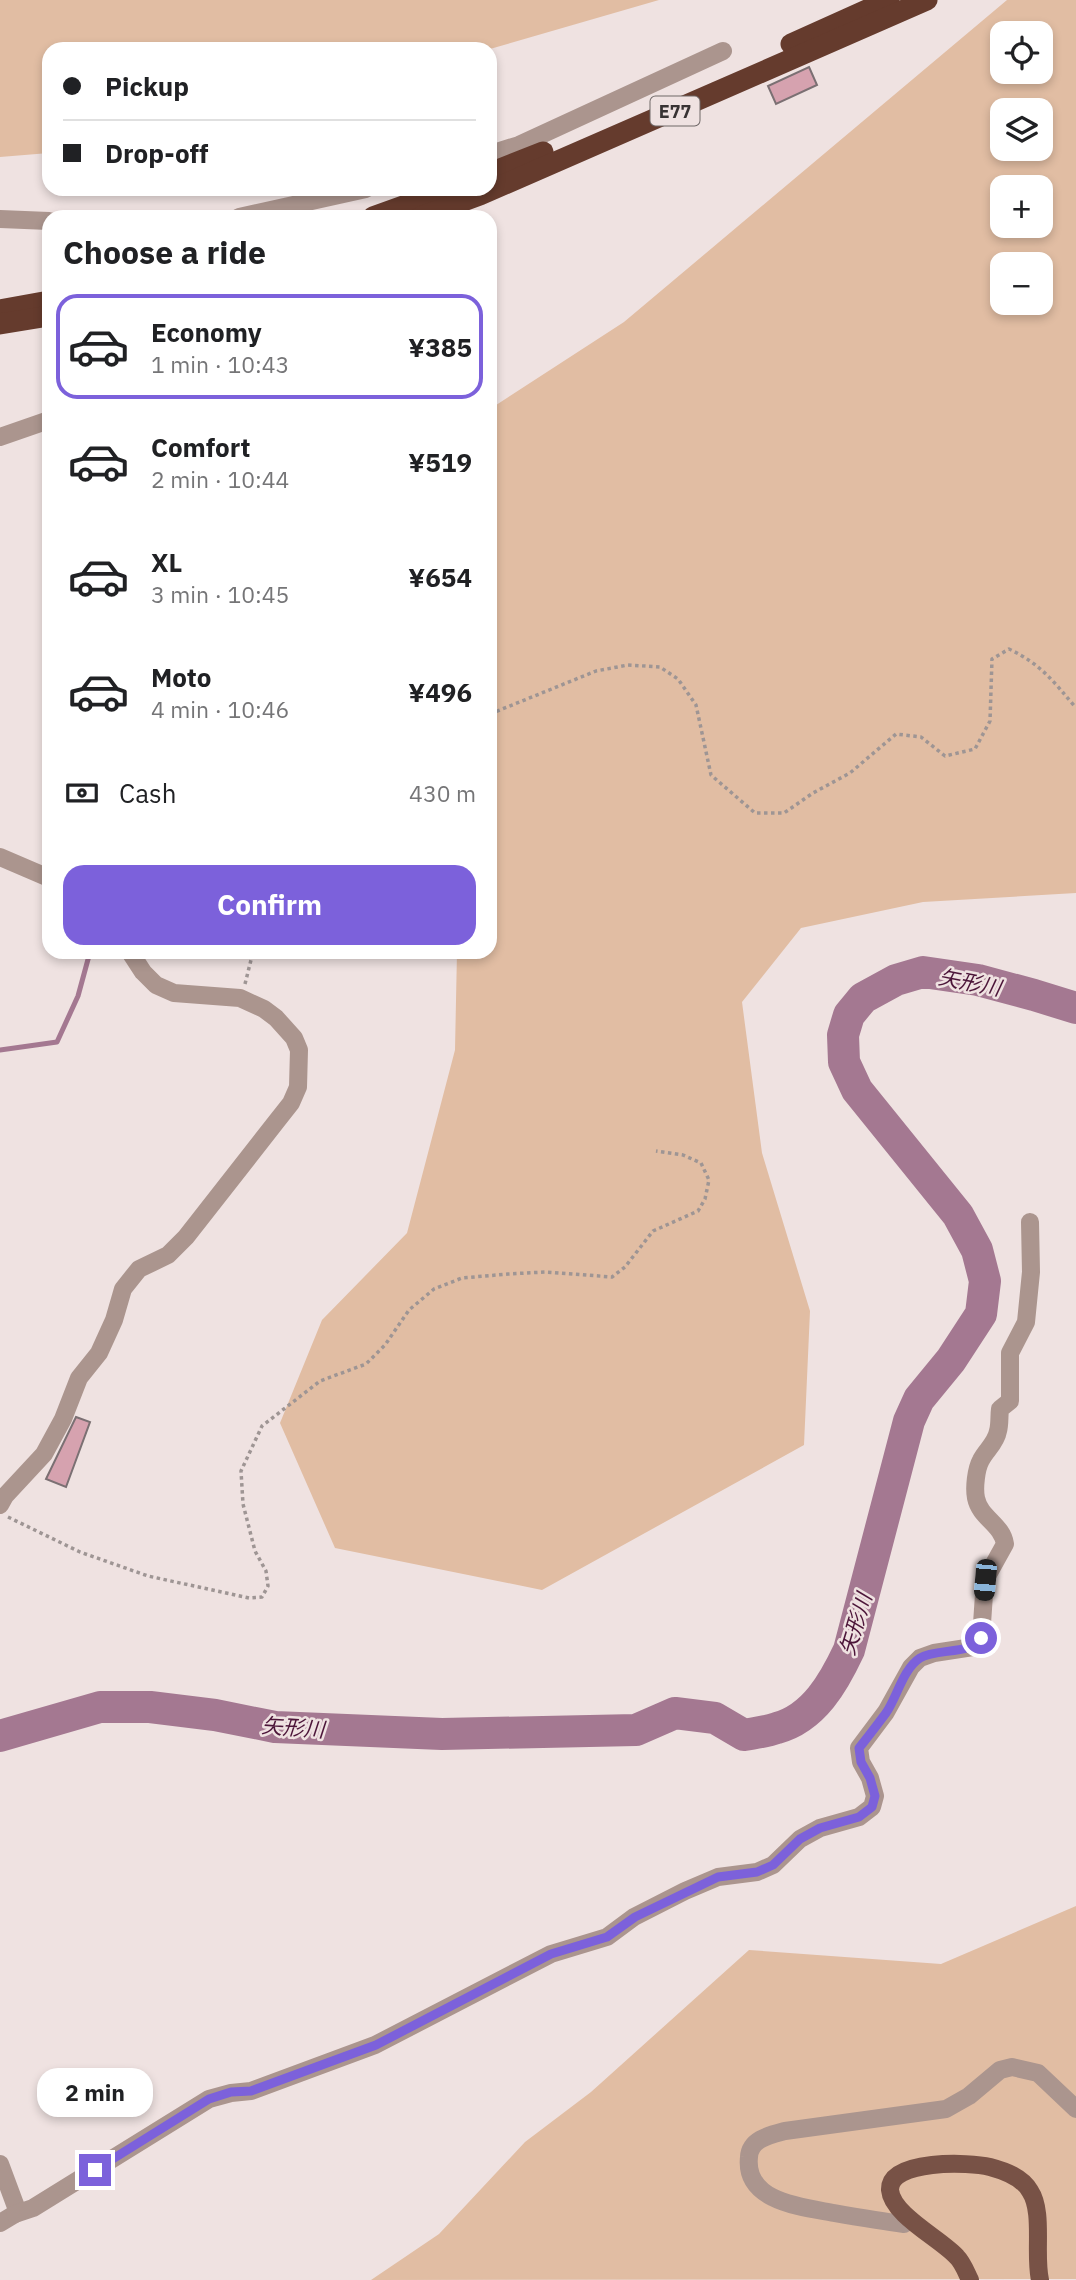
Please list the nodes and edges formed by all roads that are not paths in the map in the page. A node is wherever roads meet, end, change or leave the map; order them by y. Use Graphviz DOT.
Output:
graph roads {
  1 [pos="889,0"];
  2 [pos="927,0"];
  3 [pos="723,51"];
  4 [pos="497,153"];
  5 [pos="497,170"];
  6 [pos="497,188"];
  7 [pos="334,196"];
  8 [pos="432,196"];
  9 [pos="477,196"];
  10 [pos="271,210"];
  11 [pos="392,210"];
  12 [pos="439,210"];
  13 [pos="0,219"];
  14 [pos="42,221"];
  15 [pos="42,302"];
  16 [pos="0,310"];
  17 [pos="42,317"];
  18 [pos="0,324"];
  19 [pos="42,422"];
  20 [pos="0,437"];
  21 [pos="0,857"];
  22 [pos="42,875"];
  23 [pos="135,959"];
  24 [pos="1030,1222"];
  25 [pos="0,1505"];
  26 [pos="1076,2109"];
  27 [pos="0,2164"];
  28 [pos="7,2219"];
  29 [pos="910,2219"];
  30 [pos="970,2280"];
  31 [pos="1040,2280"];
  1 -- 5 [label="highway, E77"];
  2 -- 6 [label="highway, E77"];
  3 -- 4 [label="street"];
  7 -- 10 [label="street"];
  8 -- 11 [label="highway"];
  9 -- 12 [label="highway, E77"];
  13 -- 14 [label="street"];
  15 -- 16 [label="highway"];
  17 -- 18 [label="highway"];
  19 -- 20 [label="street"];
  21 -- 22 [label="street"];
  23 -- 25 [label="street"];
  24 -- 28 [label="street"];
  26 -- 29 [label="street"];
  27 -- 28 [label="street"];
  29 -- 30 [label="main road"];
  29 -- 31 [label="main road"];
}
